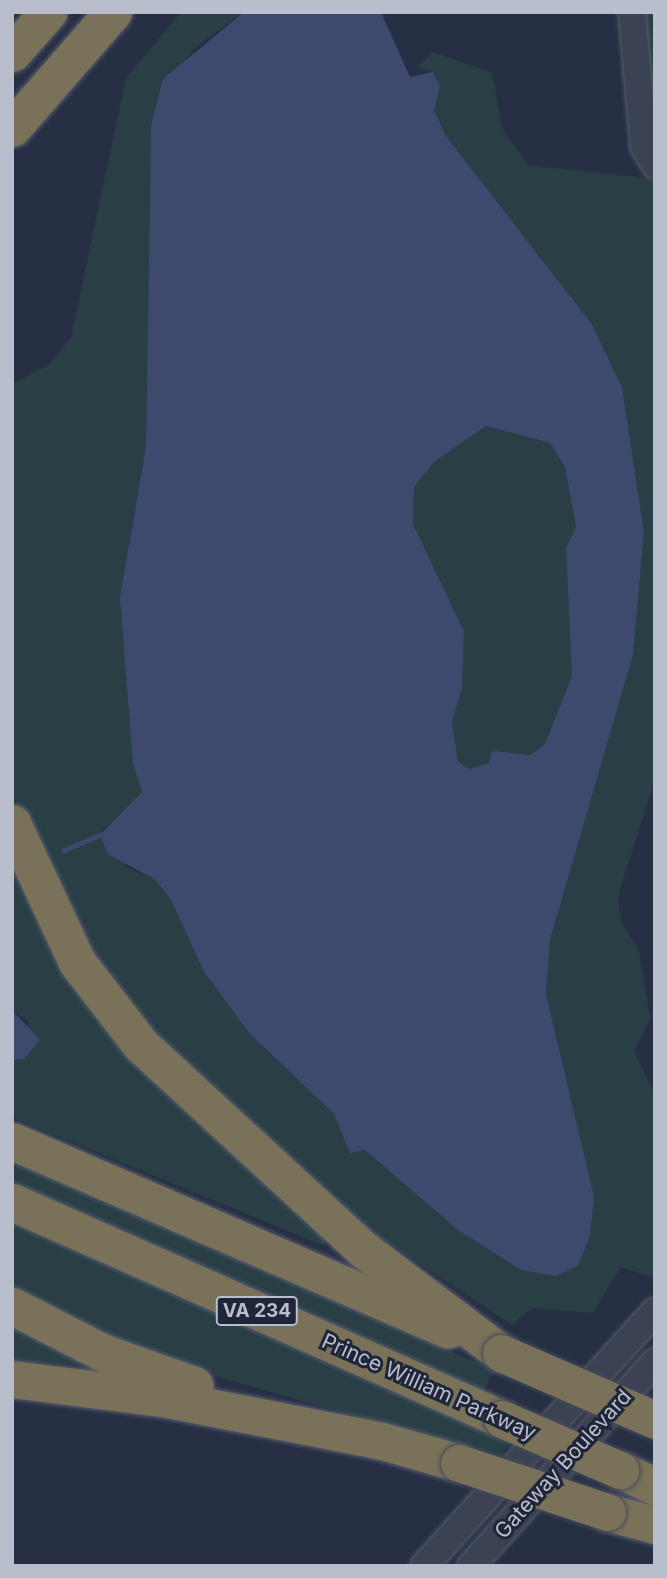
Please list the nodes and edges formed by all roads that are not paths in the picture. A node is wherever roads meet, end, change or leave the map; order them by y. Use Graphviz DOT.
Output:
graph roads {
  1 [pos="48,12"];
  2 [pos="113,12"];
  3 [pos="632,12"];
  4 [pos="12,53"];
  5 [pos="53,81"];
  6 [pos="12,128"];
  7 [pos="12,140"];
  8 [pos="655,165"];
  9 [pos="12,823"];
  10 [pos="12,1141"];
  11 [pos="12,1202"];
  12 [pos="12,1306"];
  13 [pos="655,1311"];
  14 [pos="500,1353"];
  15 [pos="655,1362"];
  16 [pos="12,1379"];
  17 [pos="655,1420"];
  18 [pos="382,1441"];
  19 [pos="655,1486"];
  20 [pos="655,1525"];
  21 [pos="424,1566"];
  22 [pos="471,1566"];
  1 -- 4 [label="highway"];
  2 -- 5 [label="highway"];
  3 -- 8 [label="street"];
  5 -- 6 [label="highway"];
  5 -- 7 [label="highway"];
  9 -- 14 [label="highway"];
  10 -- 14 [label="highway, VA 234"];
  11 -- 19 [label="highway, Prince William Parkway / VA 234, bridge"];
  12 -- 18 [label="highway"];
  13 -- 21 [label="street, Gateway Boulevard"];
  14 -- 17 [label="highway, VA 234, bridge"];
  15 -- 22 [label="street, Gateway Boulevard"];
  16 -- 18 [label="highway"];
  18 -- 20 [label="highway, bridge"];
}
